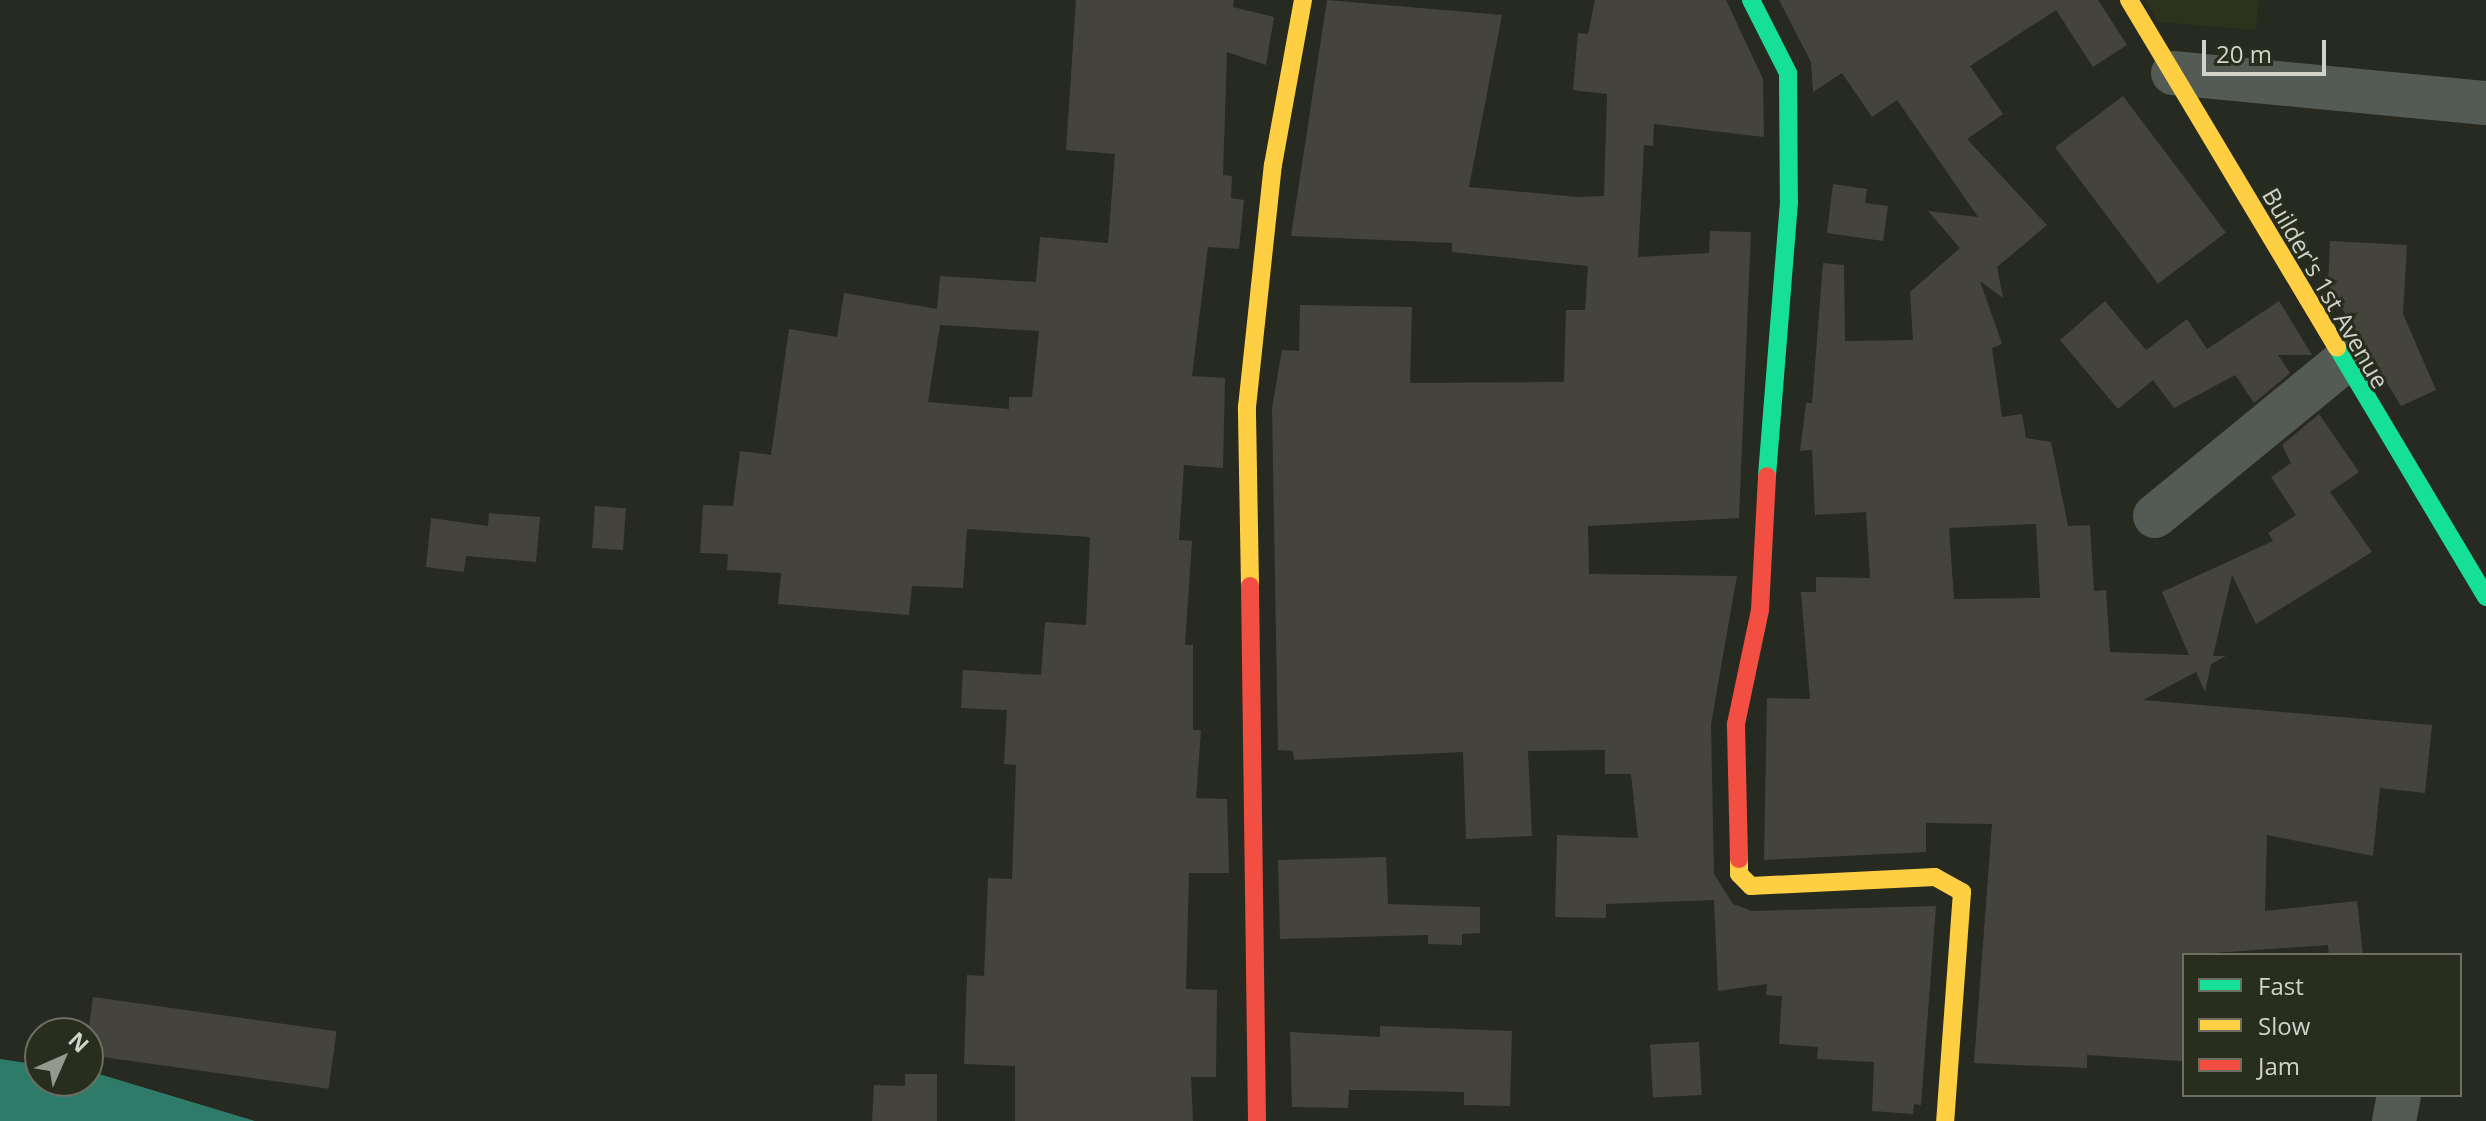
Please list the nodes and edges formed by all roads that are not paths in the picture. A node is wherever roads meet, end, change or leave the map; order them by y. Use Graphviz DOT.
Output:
graph roads {
  1 [pos="1303,0"];
  2 [pos="1751,0"];
  3 [pos="2129,0"];
  4 [pos="2173,73"];
  5 [pos="2486,103"];
  6 [pos="2342,363"];
  7 [pos="2155,516"];
  8 [pos="2486,597"];
  9 [pos="2399,1097"];
  10 [pos="1257,1121"];
  11 [pos="1945,1121"];
  12 [pos="2394,1121"];
  1 -- 10 [label="street"];
  2 -- 11 [label="street"];
  3 -- 4 [label="street, Builder's 1st Avenue"];
  4 -- 5 [label="street"];
  4 -- 6 [label="street, Builder's 1st Avenue"];
  6 -- 7 [label="street"];
  6 -- 8 [label="street, Builder's 1st Avenue"];
  9 -- 12 [label="street"];
}
